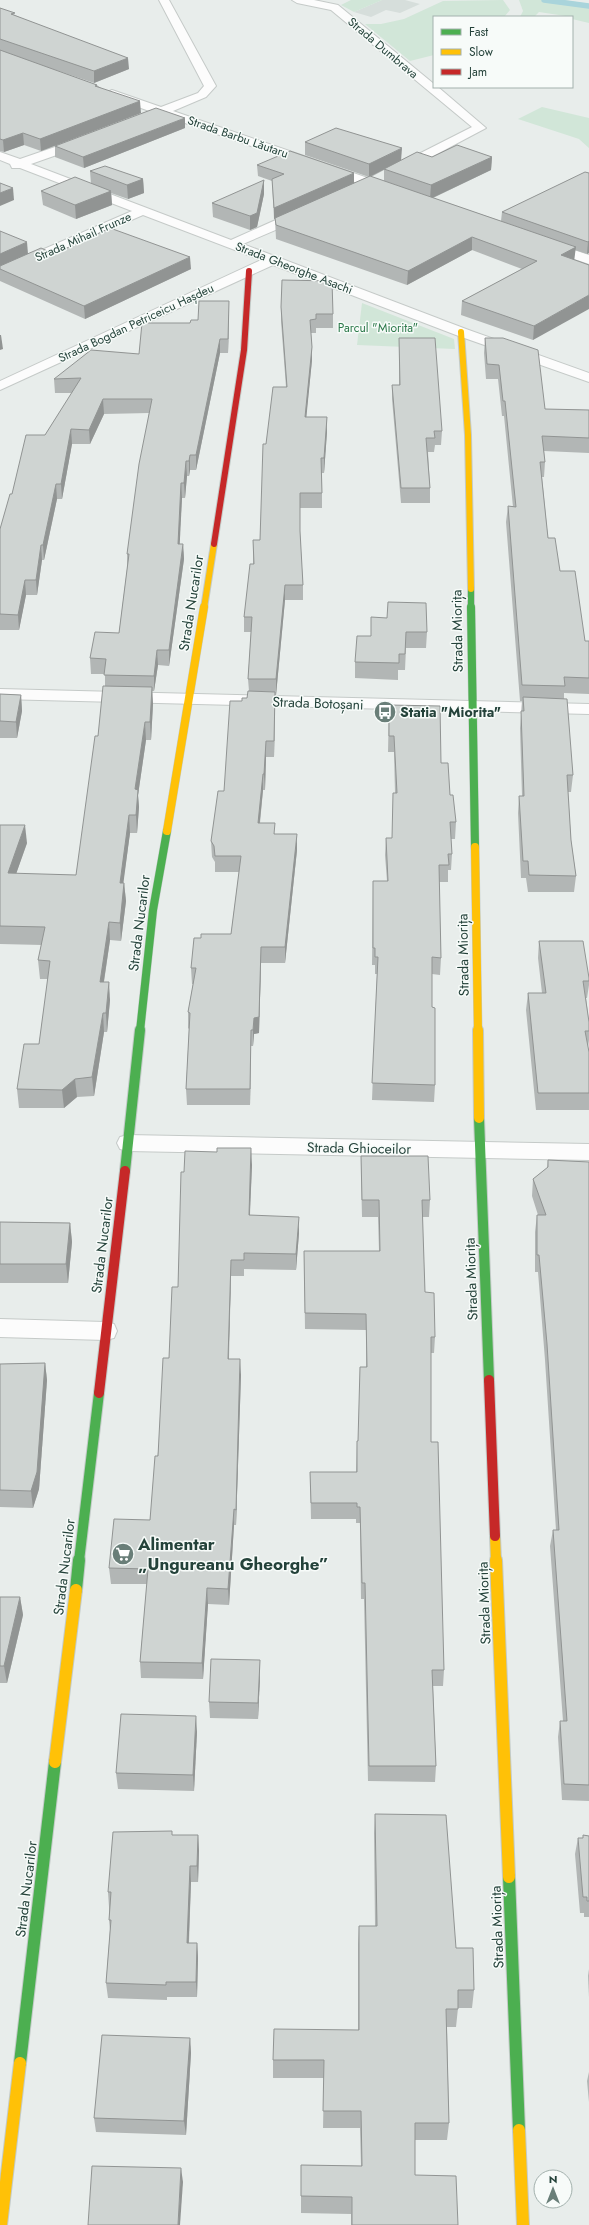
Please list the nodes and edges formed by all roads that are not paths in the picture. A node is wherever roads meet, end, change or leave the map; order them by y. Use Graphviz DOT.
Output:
graph roads {
  1 [pos="164,0"];
  2 [pos="296,0"];
  3 [pos="103,90"];
  4 [pos="162,111"];
  5 [pos="141,119"];
  6 [pos="99,135"];
  7 [pos="0,156"];
  8 [pos="19,163"];
  9 [pos="0,171"];
  10 [pos="371,183"];
  11 [pos="356,189"];
  12 [pos="400,193"];
  13 [pos="312,209"];
  14 [pos="144,210"];
  15 [pos="532,240"];
  16 [pos="232,244"];
  17 [pos="272,260"];
  18 [pos="589,260"];
  19 [pos="249,271"];
  20 [pos="0,273"];
  21 [pos="461,332"];
  22 [pos="589,378"];
  23 [pos="0,386"];
  24 [pos="0,694"];
  25 [pos="189,699"];
  26 [pos="472,707"];
  27 [pos="589,710"];
  28 [pos="128,1143"];
  29 [pos="480,1150"];
  30 [pos="589,1152"];
  31 [pos="0,1328"];
  32 [pos="105,1331"];
  33 [pos="1,2225"];
  34 [pos="523,2225"];
  1 -- 4 [label="street"];
  2 -- 10 [label="street, Strada Dumbrava"];
  3 -- 4 [label="street, Strada Barbu Lăutaru"];
  4 -- 5 [label="street"];
  4 -- 10 [label="street, Strada Barbu Lăutaru"];
  6 -- 8 [label="street"];
  7 -- 8 [label="street, Strada Gheorghe Asachi"];
  8 -- 9 [label="street"];
  8 -- 14 [label="street, Strada Gheorghe Asachi"];
  10 -- 11 [label="street"];
  10 -- 12 [label="street, Strada Barbu Lăutaru"];
  13 -- 16 [label="street"];
  14 -- 16 [label="street, Strada Gheorghe Asachi"];
  14 -- 20 [label="street, Strada Mihail Frunze"];
  15 -- 18 [label="street"];
  16 -- 17 [label="street, Strada Gheorghe Asachi"];
  17 -- 19 [label="street, Strada Bogdan Petriceicu Hașdeu"];
  17 -- 21 [label="street, Strada Gheorghe Asachi"];
  19 -- 23 [label="street, Strada Bogdan Petriceicu Hașdeu"];
  19 -- 25 [label="street, Strada Nucarilor"];
  21 -- 22 [label="street, Strada Gheorghe Asachi"];
  21 -- 26 [label="street, Strada Miorița"];
  24 -- 25 [label="street, Strada Botoșani"];
  25 -- 26 [label="street, Strada Botoșani"];
  25 -- 28 [label="street, Strada Nucarilor"];
  26 -- 27 [label="street, Strada Botoșani"];
  26 -- 29 [label="street, Strada Miorița"];
  28 -- 29 [label="street, Strada Ghioceilor"];
  28 -- 32 [label="street, Strada Nucarilor"];
  29 -- 30 [label="street, Strada Ghioceilor"];
  29 -- 34 [label="street, Strada Miorița"];
  31 -- 32 [label="street"];
  32 -- 33 [label="street, Strada Nucarilor"];
}
